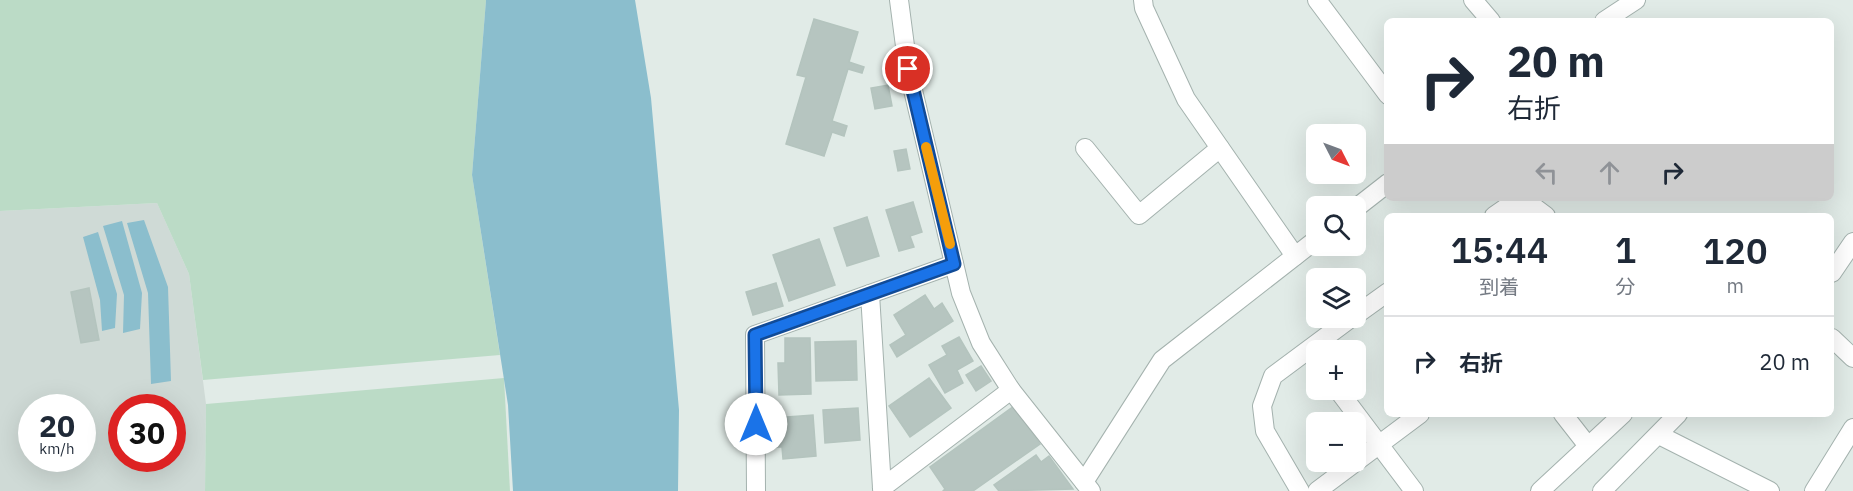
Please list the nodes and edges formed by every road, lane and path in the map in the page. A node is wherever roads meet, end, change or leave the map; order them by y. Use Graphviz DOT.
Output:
graph roads {
  1 [pos="899,0"];
  2 [pos="1143,0"];
  3 [pos="1317,0"];
  4 [pos="1473,0"];
  5 [pos="1636,0"];
  6 [pos="1488,18"];
  7 [pos="1609,18"];
  8 [pos="1384,90"];
  9 [pos="1085,148"];
  10 [pos="1220,148"];
  11 [pos="1384,186"];
  12 [pos="1366,200"];
  13 [pos="1498,213"];
  14 [pos="1542,213"];
  15 [pos="1853,242"];
  16 [pos="1306,248"];
  17 [pos="1295,256"];
  18 [pos="954,264"];
  19 [pos="1834,270"];
  20 [pos="870,294"];
  21 [pos="1384,295"];
  22 [pos="1366,308"];
  23 [pos="1340,328"];
  24 [pos="1328,340"];
  25 [pos="1834,340"];
  26 [pos="1306,358"];
  27 [pos="1853,358"];
  28 [pos="1011,390"];
  29 [pos="1346,400"];
  30 [pos="1416,417"];
  31 [pos="1565,417"];
  32 [pos="1620,417"];
  33 [pos="1675,417"];
  34 [pos="1853,428"];
  35 [pos="1659,435"];
  36 [pos="1380,445"];
  37 [pos="1588,446"];
  38 [pos="1340,484"];
  39 [pos="1088,487"];
  40 [pos="882,490"];
  41 [pos="756,491"];
  42 [pos="1300,491"];
  43 [pos="1317,491"];
  44 [pos="1414,491"];
  45 [pos="1540,491"];
  46 [pos="1602,491"];
  47 [pos="1770,491"];
  48 [pos="1814,491"];
  1 -- 18 [label="street"];
  2 -- 10 [label="street"];
  3 -- 8 [label="street"];
  4 -- 6 [label="street"];
  5 -- 7 [label="street"];
  9 -- 10 [label="street"];
  10 -- 17 [label="street"];
  11 -- 12 [label="street"];
  13 -- 14 [label="street"];
  15 -- 19 [label="street"];
  16 -- 17 [label="street"];
  17 -- 39 [label="street"];
  18 -- 20 [label="street"];
  18 -- 28 [label="street"];
  20 -- 40 [label="street"];
  20 -- 41 [label="street"];
  21 -- 22 [label="street"];
  23 -- 24 [label="street"];
  25 -- 27 [label="street"];
  26 -- 42 [label="street"];
  28 -- 39 [label="street"];
  28 -- 40 [label="street"];
  29 -- 36 [label="street"];
  30 -- 36 [label="street"];
  31 -- 37 [label="street"];
  32 -- 37 [label="street"];
  33 -- 35 [label="street"];
  34 -- 48 [label="street"];
  35 -- 46 [label="street"];
  35 -- 47 [label="street"];
  36 -- 38 [label="street"];
  36 -- 44 [label="street"];
  37 -- 45 [label="street"];
  38 -- 43 [label="street"];
}
